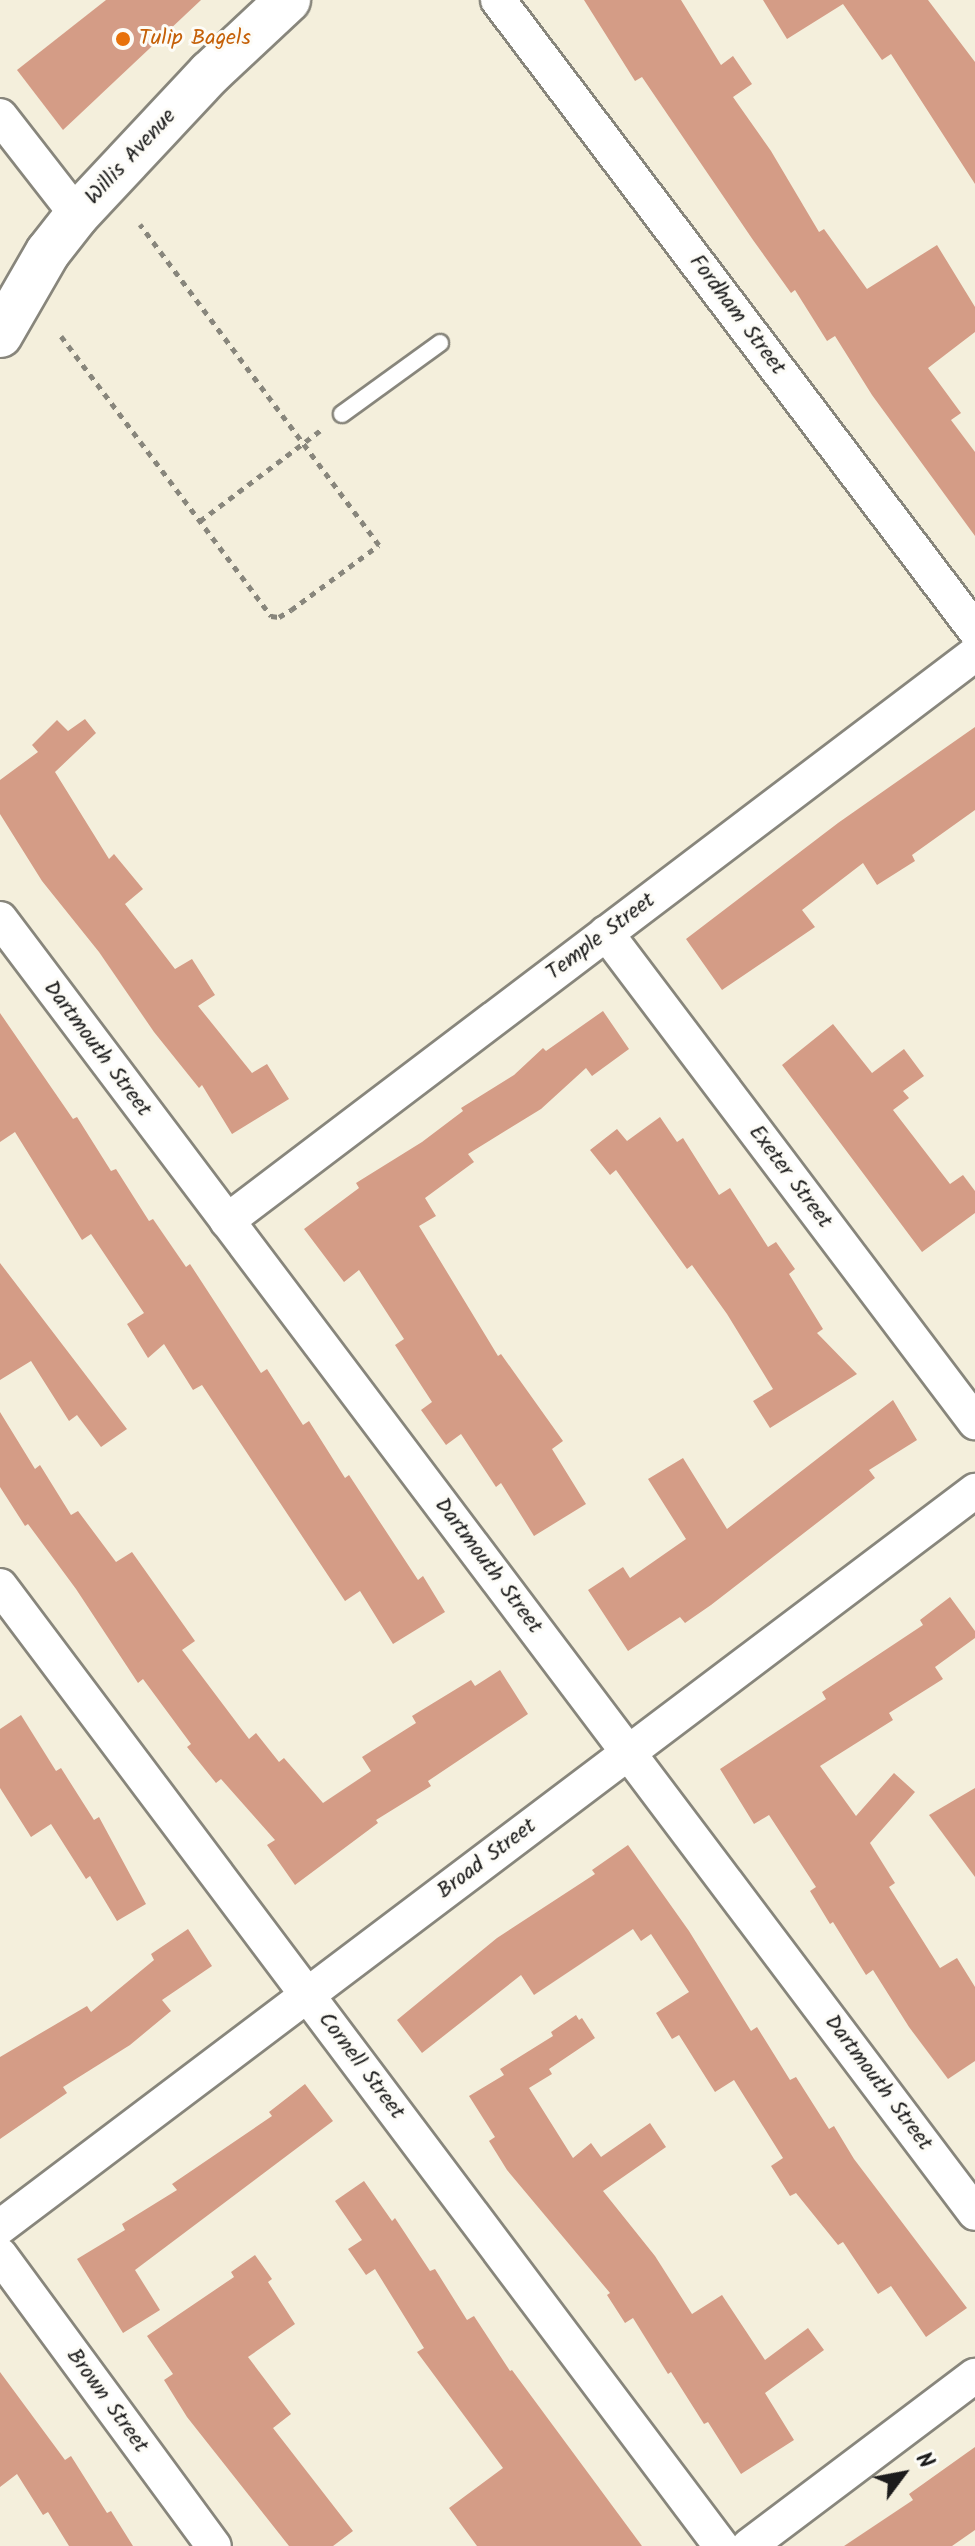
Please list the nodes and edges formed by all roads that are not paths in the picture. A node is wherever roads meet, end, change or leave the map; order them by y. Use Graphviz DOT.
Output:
graph roads {
  1 [pos="288,0"];
  2 [pos="498,0"];
  3 [pos="0,116"];
  4 [pos="77,215"];
  5 [pos="0,335"];
  6 [pos="440,343"];
  7 [pos="342,414"];
  8 [pos="975,630"];
  9 [pos="975,654"];
  10 [pos="0,919"];
  11 [pos="606,933"];
  12 [pos="227,1221"];
  13 [pos="975,1422"];
  14 [pos="975,1491"];
  15 [pos="0,1586"];
  16 [pos="628,1752"];
  17 [pos="307,1995"];
  18 [pos="975,2213"];
  19 [pos="0,2227"];
  20 [pos="0,2255"];
  21 [pos="975,2376"];
  22 [pos="214,2546"];
  23 [pos="721,2546"];
  24 [pos="749,2546"];
  1 -- 4 [label="main road, Willis Avenue"];
  2 -- 8 [label="street, Fordham Street"];
  3 -- 4 [label="street"];
  4 -- 5 [label="main road, Willis Avenue"];
  6 -- 7 [label="lane"];
  9 -- 11 [label="street, Temple Street"];
  10 -- 12 [label="street, Dartmouth Street"];
  11 -- 12 [label="street, Temple Street"];
  11 -- 13 [label="street, Exeter Street"];
  12 -- 16 [label="street, Dartmouth Street"];
  14 -- 16 [label="street, Broad Street"];
  15 -- 17 [label="street, Cornell Street"];
  16 -- 17 [label="street, Broad Street"];
  16 -- 18 [label="street, Dartmouth Street"];
  17 -- 19 [label="street, Broad Street"];
  17 -- 23 [label="street, Cornell Street"];
  20 -- 22 [label="street, Brown Street"];
  21 -- 24 [label="street"];
}
